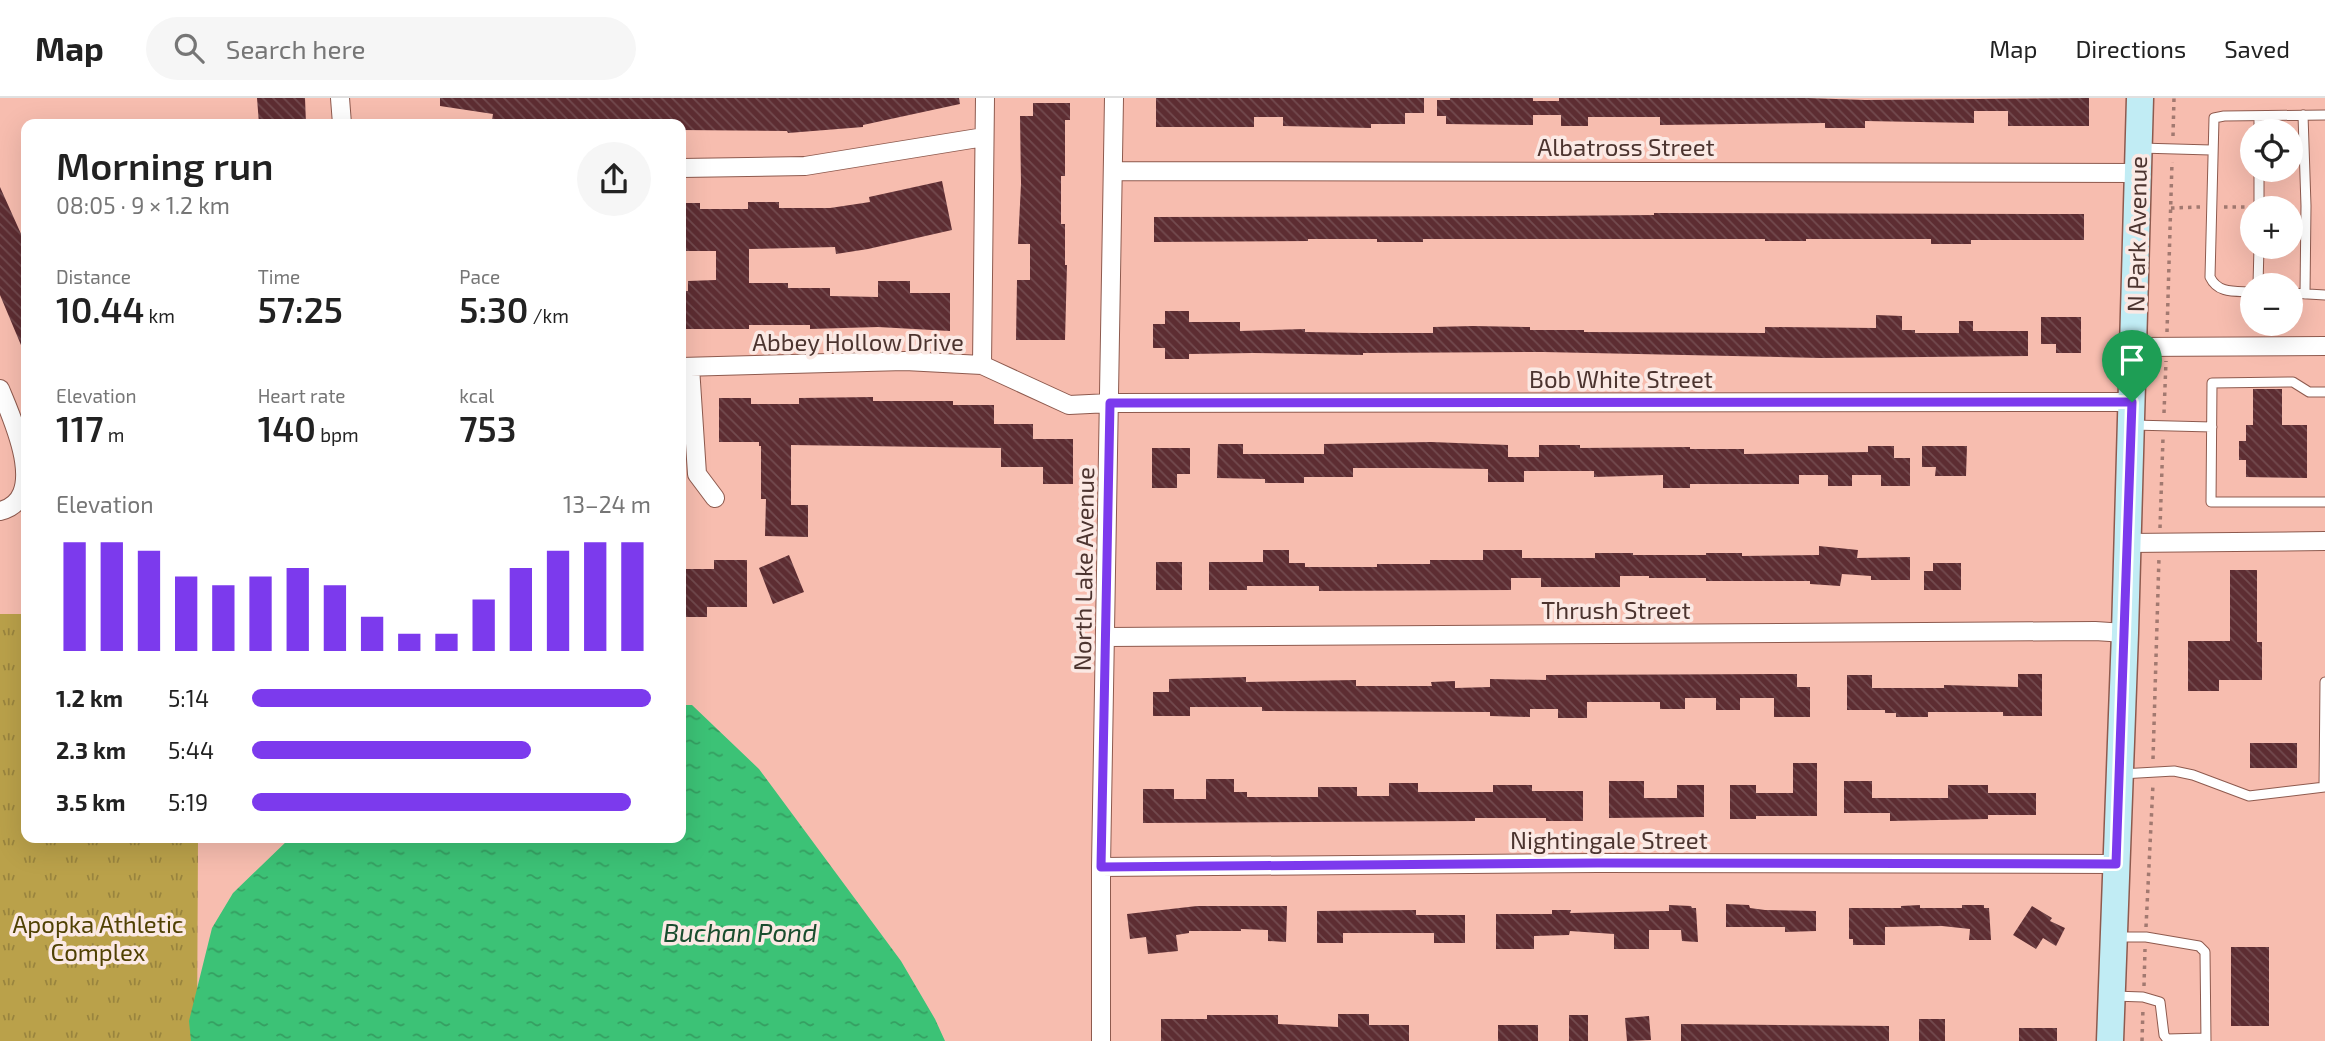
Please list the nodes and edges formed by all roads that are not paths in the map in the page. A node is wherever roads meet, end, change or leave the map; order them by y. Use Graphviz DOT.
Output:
graph roads {
  1 [pos="340,98"];
  2 [pos="985,98"];
  3 [pos="1115,98"];
  4 [pos="2140,98"];
  5 [pos="2303,115"];
  6 [pos="2325,115"];
  7 [pos="2259,116"];
  8 [pos="342,119"];
  9 [pos="984,137"];
  10 [pos="2211,150"];
  11 [pos="2138,160"];
  12 [pos="686,168"];
  13 [pos="1114,171"];
  14 [pos="2240,291"];
  15 [pos="2305,294"];
  16 [pos="2325,295"];
  17 [pos="2325,346"];
  18 [pos="2133,347"];
  19 [pos="982,365"];
  20 [pos="686,367"];
  21 [pos="0,389"];
  22 [pos="2325,392"];
  23 [pos="1110,403"];
  24 [pos="2132,413"];
  25 [pos="2212,428"];
  26 [pos="21,448"];
  27 [pos="21,496"];
  28 [pos="715,498"];
  29 [pos="2325,502"];
  30 [pos="0,511"];
  31 [pos="2325,541"];
  32 [pos="2128,543"];
  33 [pos="2126,634"];
  34 [pos="1106,638"];
  35 [pos="2325,682"];
  36 [pos="2325,693"];
  37 [pos="2120,774"];
  38 [pos="2324,787"];
  39 [pos="2116,864"];
  40 [pos="1101,867"];
  41 [pos="2113,937"];
  42 [pos="2111,996"];
  43 [pos="2206,1039"];
  44 [pos="1101,1041"];
  45 [pos="2110,1041"];
  1 -- 8 [label="street"];
  2 -- 9 [label="street"];
  3 -- 13 [label="street, North Lake Avenue"];
  4 -- 11 [label="main road, N Park Avenue"];
  5 -- 6 [label="lane"];
  5 -- 7 [label="lane"];
  5 -- 15 [label="lane"];
  7 -- 10 [label="lane"];
  9 -- 12 [label="street"];
  9 -- 19 [label="street"];
  10 -- 11 [label="lane"];
  10 -- 14 [label="lane"];
  11 -- 13 [label="street, Albatross Street"];
  11 -- 18 [label="main road, N Park Avenue"];
  13 -- 23 [label="street, North Lake Avenue"];
  15 -- 16 [label="lane"];
  17 -- 18 [label="street"];
  18 -- 24 [label="main road, N Park Avenue"];
  19 -- 20 [label="street, Abbey Hollow Drive"];
  19 -- 23 [label="street, Abbey Hollow Drive"];
  20 -- 28 [label="street"];
  21 -- 26 [label="street"];
  22 -- 25 [label="lane"];
  23 -- 24 [label="street, Bob White Street"];
  23 -- 34 [label="street, North Lake Avenue"];
  24 -- 25 [label="lane"];
  24 -- 32 [label="main road, N Park Avenue"];
  25 -- 29 [label="lane"];
  27 -- 30 [label="street"];
  31 -- 32 [label="street"];
  32 -- 33 [label="main road, N Park Avenue"];
  33 -- 34 [label="street, Thrush Street"];
  33 -- 37 [label="main road, N Park Avenue"];
  34 -- 40 [label="street, North Lake Avenue"];
  35 -- 36 [label="lane"];
  36 -- 38 [label="lane"];
  37 -- 38 [label="lane"];
  37 -- 39 [label="main road, N Park Avenue"];
  39 -- 40 [label="street, Nightingale Street"];
  39 -- 41 [label="main road, N Park Avenue"];
  40 -- 44 [label="street, North Lake Avenue"];
  41 -- 42 [label="main road, N Park Avenue"];
  41 -- 43 [label="lane"];
  42 -- 43 [label="lane"];
  42 -- 45 [label="main road, N Park Avenue"];
}
